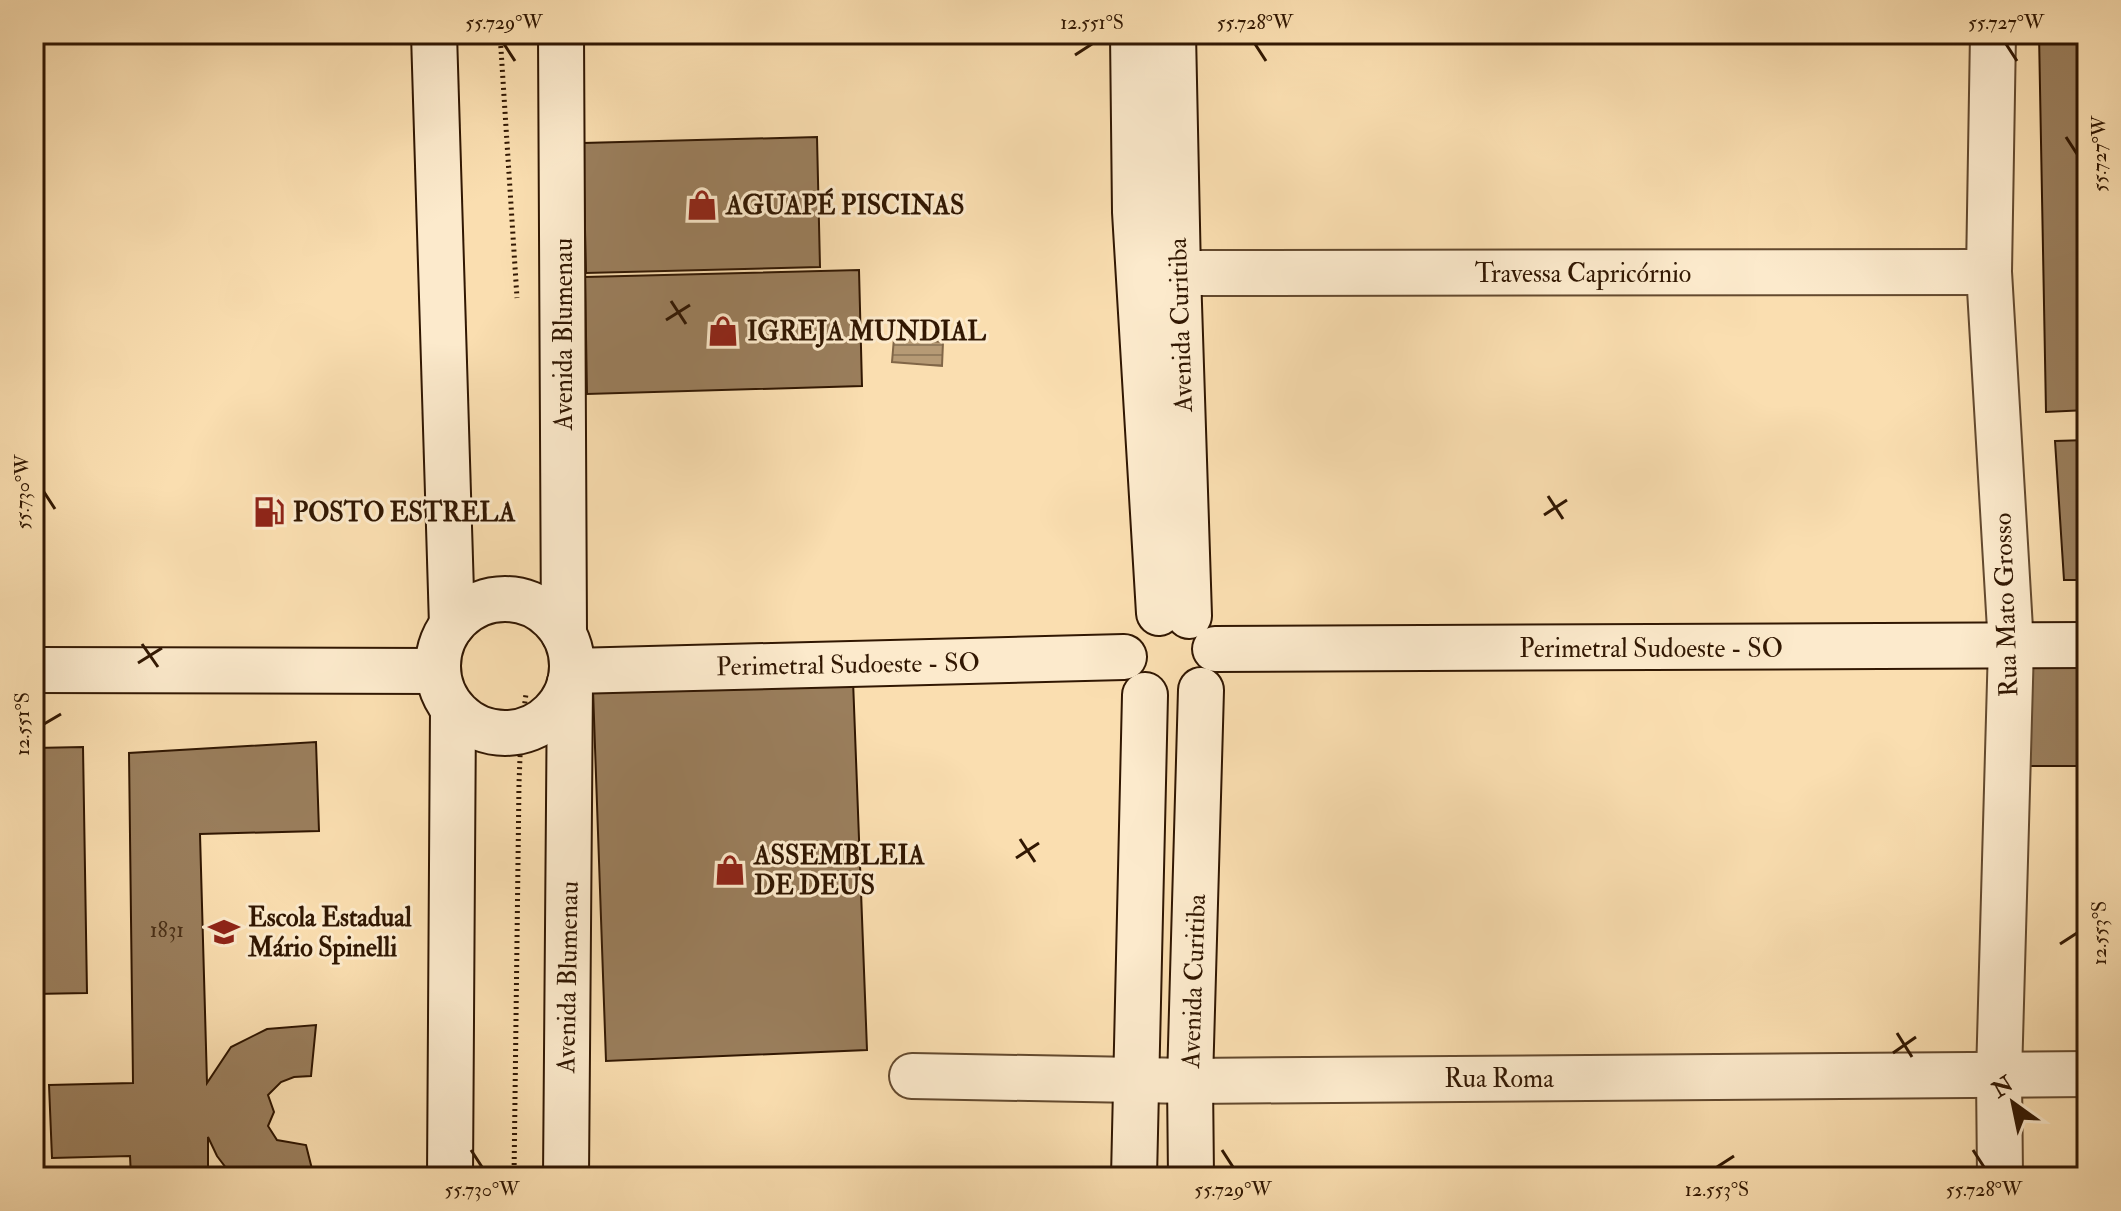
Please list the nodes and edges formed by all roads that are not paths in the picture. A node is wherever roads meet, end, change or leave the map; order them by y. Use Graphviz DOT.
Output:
graph roads {
  1 [pos="434,34"];
  2 [pos="561,34"];
  3 [pos="1133,34"];
  4 [pos="1173,34"];
  5 [pos="1993,34"];
  6 [pos="1989,272"];
  7 [pos="1178,273"];
  8 [pos="1174,614"];
  9 [pos="452,625"];
  10 [pos="2087,645"];
  11 [pos="2011,646"];
  12 [pos="1215,649"];
  13 [pos="1124,657"];
  14 [pos="569,662"];
  15 [pos="34,670"];
  16 [pos="1201,690"];
  17 [pos="446,691"];
  18 [pos="1145,695"];
  19 [pos="2087,1074"];
  20 [pos="1999,1075"];
  21 [pos="912,1076"];
  22 [pos="1134,1080"];
  23 [pos="1190,1081"];
  24 [pos="450,1177"];
  25 [pos="566,1177"];
  26 [pos="1134,1177"];
  27 [pos="1191,1177"];
  28 [pos="2000,1177"];
  1 -- 9 [label="street"];
  2 -- 14 [label="street, Avenida Blumenau"];
  3 -- 8 [label="street, Avenida Curitiba"];
  4 -- 7 [label="street, Avenida Curitiba"];
  5 -- 6 [label="street, Rua Mato Grosso"];
  6 -- 7 [label="street, Travessa Capricórnio"];
  6 -- 11 [label="street, Rua Mato Grosso"];
  7 -- 8 [label="street, Avenida Curitiba"];
  8 -- 12 [label="street"];
  8 -- 13 [label="street"];
  9 -- 14 [label="street"];
  9 -- 17 [label="street"];
  10 -- 11 [label="street, Perimetral Sudoeste - SO"];
  11 -- 12 [label="street, Perimetral Sudoeste - SO"];
  11 -- 20 [label="street, Rua Mato Grosso"];
  12 -- 16 [label="street"];
  13 -- 14 [label="street, Perimetral Sudoeste - SO"];
  13 -- 18 [label="street"];
  14 -- 17 [label="street"];
  14 -- 25 [label="street, Avenida Blumenau"];
  15 -- 17 [label="street"];
  16 -- 18 [label="street"];
  16 -- 23 [label="street, Avenida Curitiba"];
  17 -- 24 [label="street"];
  18 -- 22 [label="street"];
  19 -- 20 [label="street, Rua Roma"];
  20 -- 23 [label="street, Rua Roma"];
  20 -- 28 [label="street, Rua Mato Grosso"];
  21 -- 22 [label="street, Rua Roma"];
  22 -- 23 [label="street, Rua Roma"];
  22 -- 26 [label="street"];
  23 -- 27 [label="street, Avenida Curitiba"];
}
